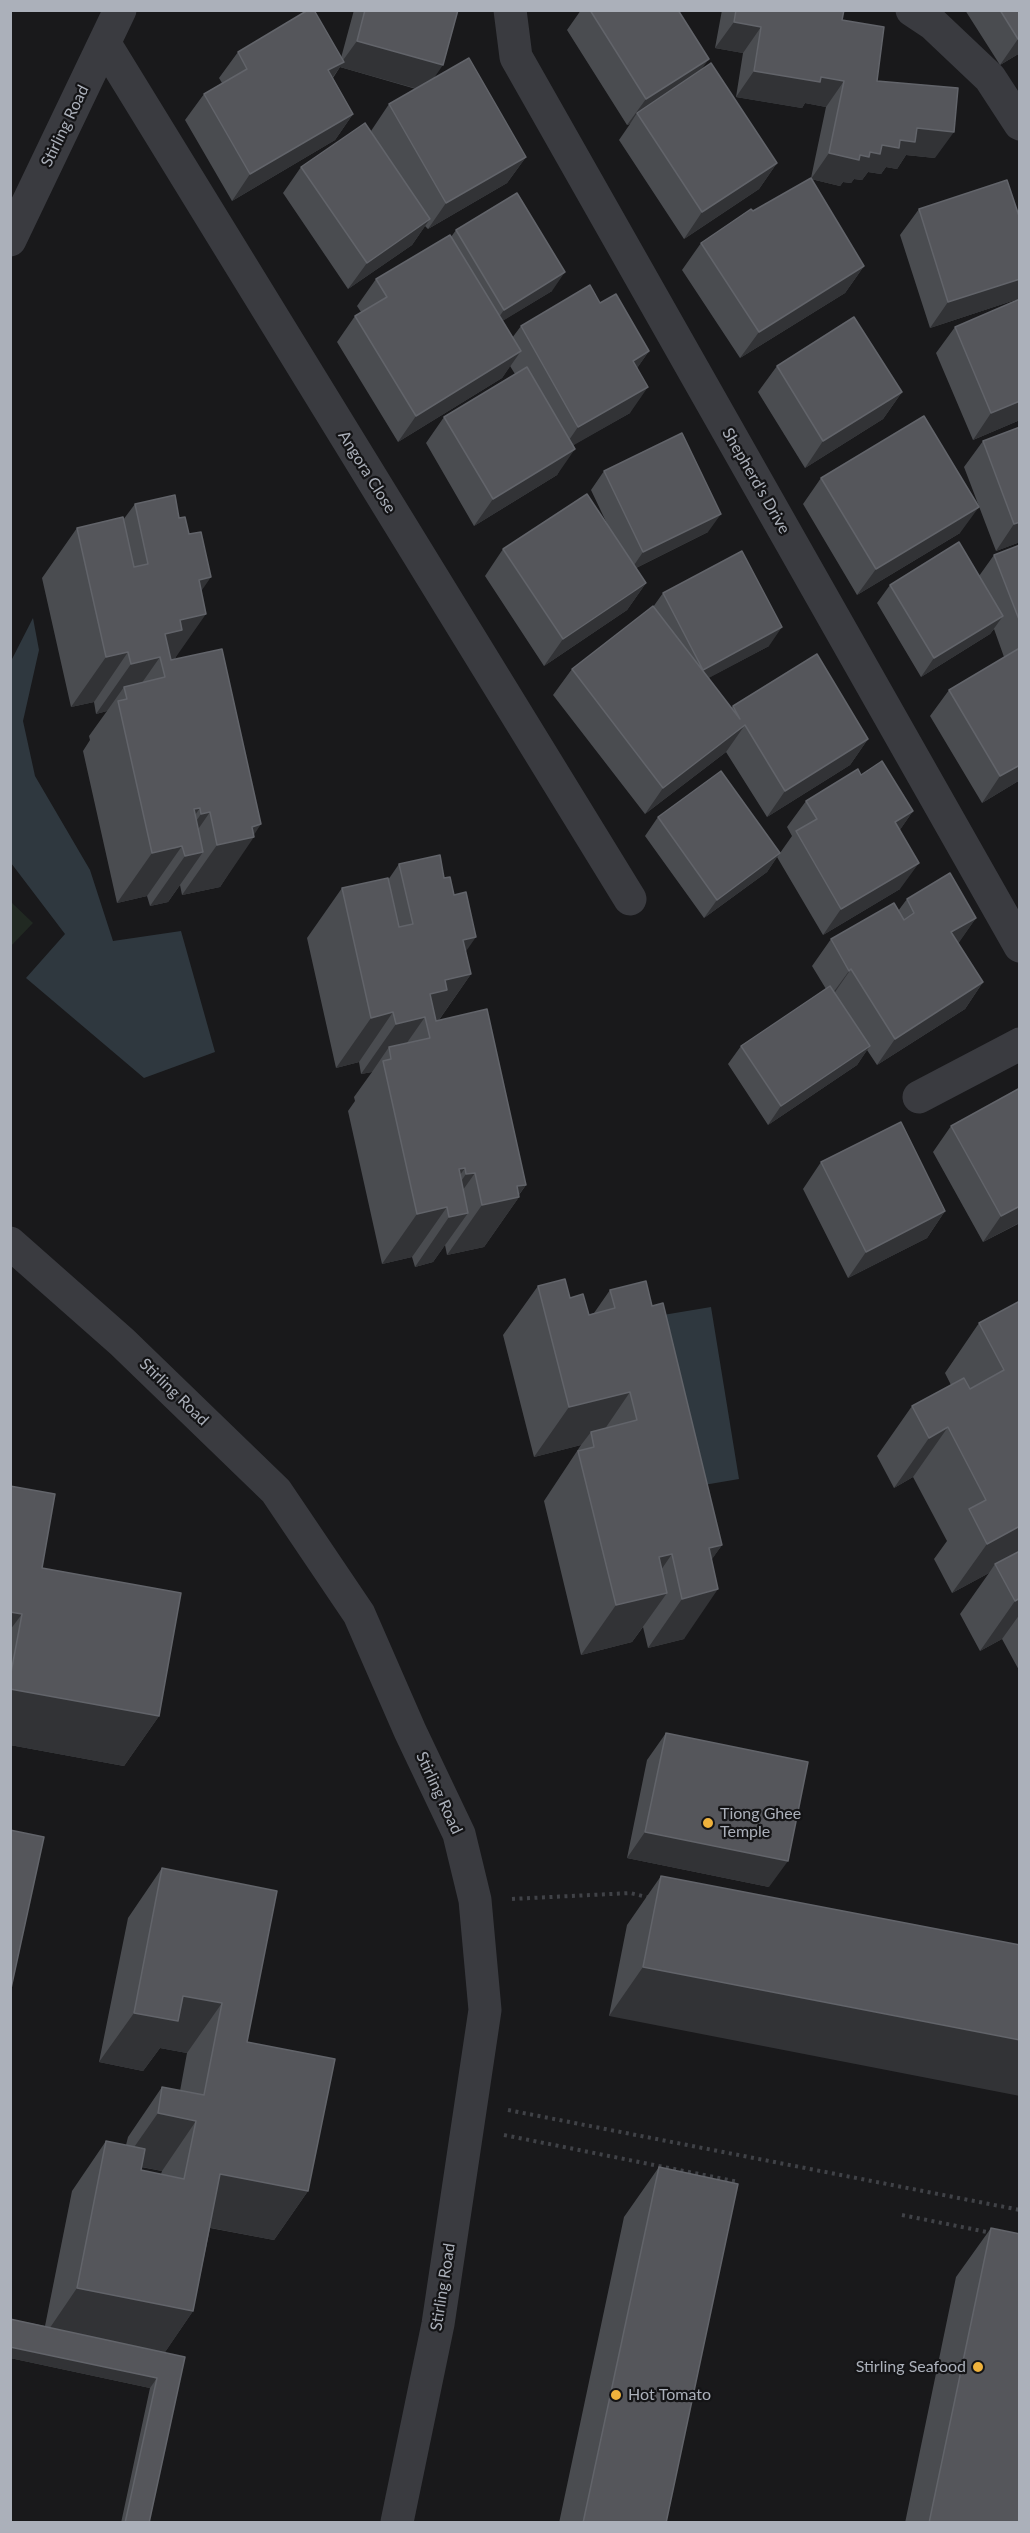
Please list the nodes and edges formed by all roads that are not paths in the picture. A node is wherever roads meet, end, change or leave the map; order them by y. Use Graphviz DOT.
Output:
graph roads {
  1 [pos="120,10"];
  2 [pos="510,10"];
  3 [pos="912,10"];
  4 [pos="105,44"];
  5 [pos="1020,124"];
  6 [pos="10,240"];
  7 [pos="630,899"];
  8 [pos="1020,946"];
  9 [pos="1020,1044"];
  10 [pos="919,1097"];
  11 [pos="10,1242"];
  12 [pos="397,2523"];
  1 -- 4 [label="street, Stirling Road"];
  2 -- 8 [label="street, Shepherd's Drive"];
  3 -- 5 [label="street"];
  4 -- 6 [label="street, Stirling Road"];
  4 -- 7 [label="street, Angora Close"];
  9 -- 10 [label="street"];
  11 -- 12 [label="street, Stirling Road"];
}
